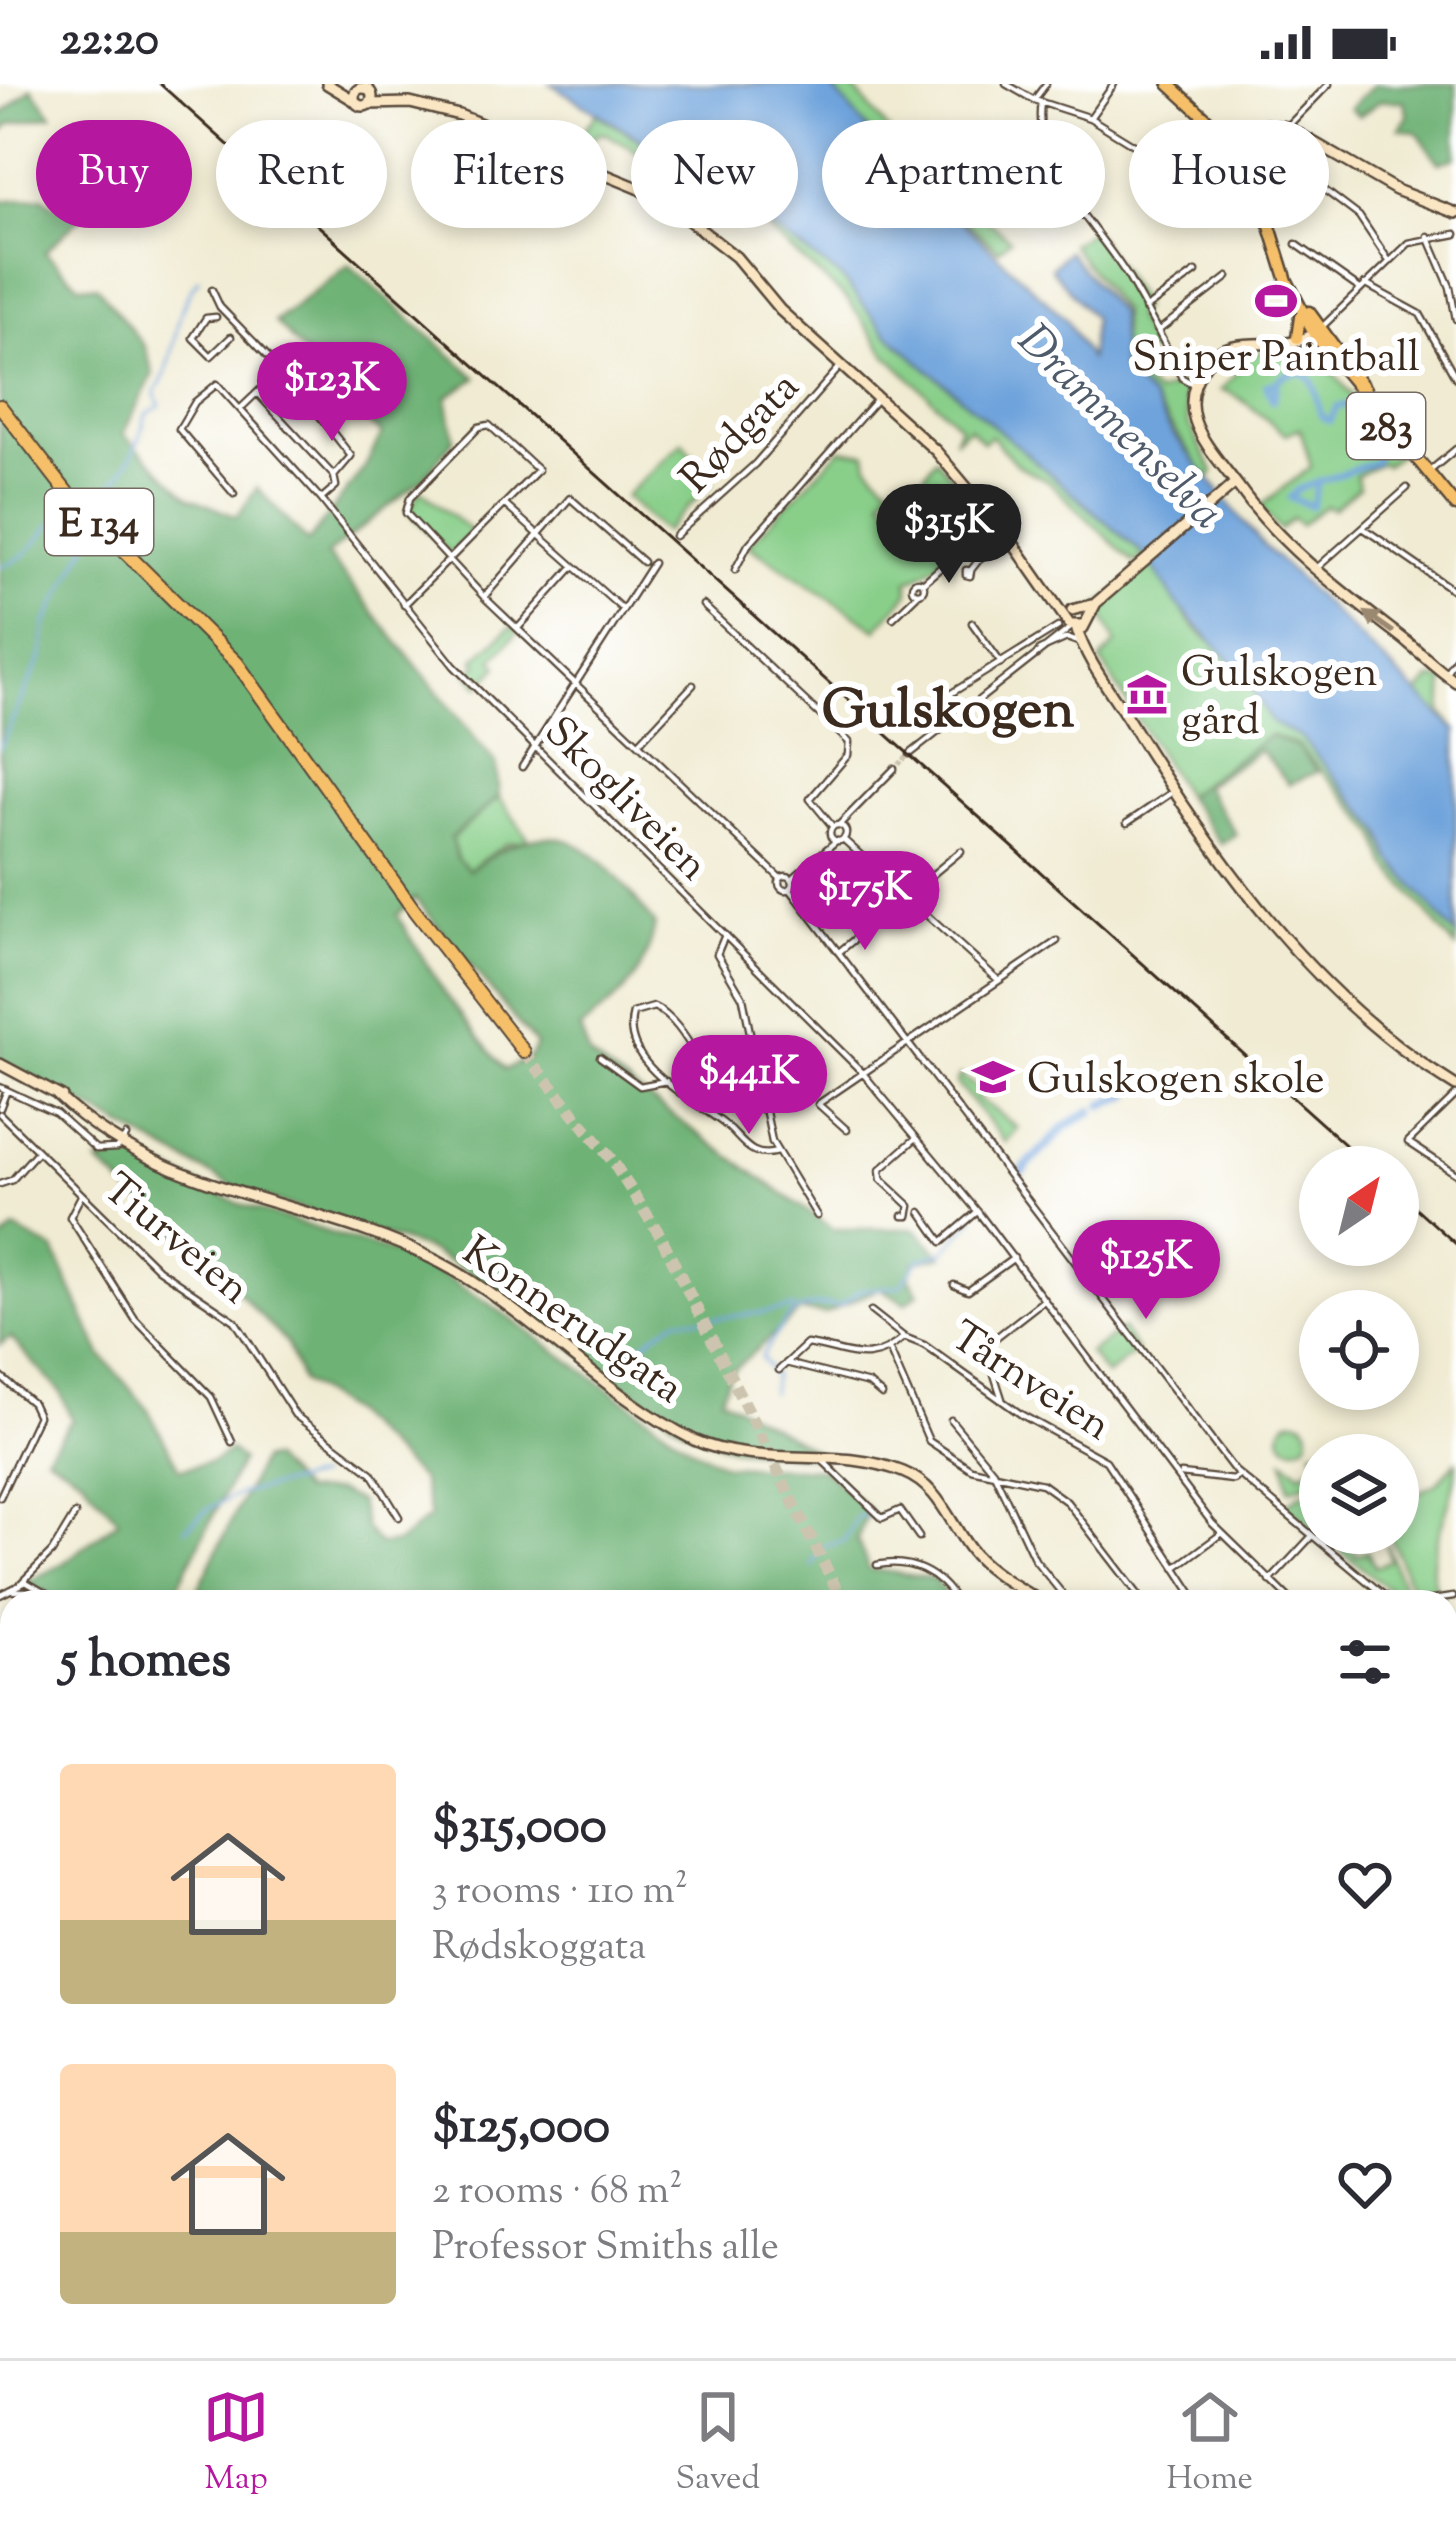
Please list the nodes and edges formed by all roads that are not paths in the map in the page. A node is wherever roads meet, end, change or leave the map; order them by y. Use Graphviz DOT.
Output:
graph roads {
  1 [pos="1006,84"];
  2 [pos="1046,84"];
  3 [pos="1114,84"];
  4 [pos="1169,84"];
  5 [pos="1180,84"];
  6 [pos="1329,84"];
  7 [pos="332,87"];
  8 [pos="364,94"];
  9 [pos="1037,101"];
  10 [pos="1090,118"];
  11 [pos="1212,120"];
  12 [pos="1215,120"];
  13 [pos="1291,120"];
  14 [pos="1129,142"];
  15 [pos="1329,150"];
  16 [pos="1329,193"];
  17 [pos="1456,213"];
  18 [pos="1273,228"];
  19 [pos="1278,228"];
  20 [pos="1456,234"];
  21 [pos="1428,236"];
  22 [pos="1297,244"];
  23 [pos="1389,261"];
  24 [pos="1196,272"];
  25 [pos="1228,277"];
  26 [pos="1362,286"];
  27 [pos="212,290"];
  28 [pos="1300,308"];
  29 [pos="1145,309"];
  30 [pos="216,317"];
  31 [pos="1456,319"];
  32 [pos="1319,328"];
  33 [pos="1158,331"];
  34 [pos="231,338"];
  35 [pos="1293,341"];
  36 [pos="1456,362"];
  37 [pos="842,364"];
  38 [pos="1449,368"];
  39 [pos="1456,378"];
  40 [pos="1196,385"];
  41 [pos="257,393"];
  42 [pos="878,398"];
  43 [pos="0,403"];
  44 [pos="240,410"];
  45 [pos="273,410"];
  46 [pos="1456,448"];
  47 [pos="1431,470"];
  48 [pos="334,476"];
  49 [pos="1407,488"];
  50 [pos="1229,493"];
  51 [pos="234,494"];
  52 [pos="321,499"];
  53 [pos="1456,502"];
  54 [pos="504,504"];
  55 [pos="994,520"];
  56 [pos="1363,528"];
  57 [pos="983,530"];
  58 [pos="538,535"];
  59 [pos="675,536"];
  60 [pos="449,560"];
  61 [pos="643,562"];
  62 [pos="653,562"];
  63 [pos="573,567"];
  64 [pos="970,570"];
  65 [pos="1314,570"];
  66 [pos="735,571"];
  67 [pos="1456,592"];
  68 [pos="484,597"];
  69 [pos="404,605"];
  70 [pos="703,605"];
  71 [pos="620,608"];
  72 [pos="893,618"];
  73 [pos="1073,621"];
  74 [pos="972,623"];
  75 [pos="518,628"];
  76 [pos="1040,650"];
  77 [pos="1085,652"];
  78 [pos="1456,658"];
  79 [pos="1000,663"];
  80 [pos="1444,675"];
  81 [pos="574,682"];
  82 [pos="1456,682"];
  83 [pos="693,685"];
  84 [pos="950,694"];
  85 [pos="962,710"];
  86 [pos="885,716"];
  87 [pos="639,743"];
  88 [pos="535,747"];
  89 [pos="910,754"];
  90 [pos="522,767"];
  91 [pos="894,769"];
  92 [pos="1174,790"];
  93 [pos="853,815"];
  94 [pos="1126,823"];
  95 [pos="834,829"];
  96 [pos="846,830"];
  97 [pos="840,840"];
  98 [pos="821,851"];
  99 [pos="961,851"];
  100 [pos="780,878"];
  101 [pos="791,879"];
  102 [pos="790,889"];
  103 [pos="906,897"];
  104 [pos="725,935"];
  105 [pos="1057,941"];
  106 [pos="839,952"];
  107 [pos="996,978"];
  108 [pos="906,1041"];
  109 [pos="524,1052"];
  110 [pos="600,1057"];
  111 [pos="0,1064"];
  112 [pos="861,1071"];
  113 [pos="666,1081"];
  114 [pos="1456,1086"];
  115 [pos="3,1088"];
  116 [pos="1456,1095"];
  117 [pos="762,1109"];
  118 [pos="0,1111"];
  119 [pos="847,1130"];
  120 [pos="916,1138"];
  121 [pos="124,1139"];
  122 [pos="777,1152"];
  123 [pos="36,1153"];
  124 [pos="1452,1174"];
  125 [pos="0,1184"];
  126 [pos="81,1196"];
  127 [pos="978,1212"];
  128 [pos="921,1213"];
  129 [pos="817,1216"];
  130 [pos="903,1216"];
  131 [pos="1014,1258"];
  132 [pos="954,1285"];
  133 [pos="1044,1300"];
  134 [pos="871,1311"];
  135 [pos="904,1337"];
  136 [pos="890,1351"];
  137 [pos="786,1363"];
  138 [pos="779,1370"];
  139 [pos="0,1376"];
  140 [pos="882,1395"];
  141 [pos="1002,1401"];
  142 [pos="951,1420"];
  143 [pos="232,1442"];
  144 [pos="823,1460"];
  145 [pos="993,1471"];
  146 [pos="1179,1474"];
  147 [pos="1239,1476"];
  148 [pos="0,1497"];
  149 [pos="75,1514"];
  150 [pos="399,1517"];
  151 [pos="1299,1527"];
  152 [pos="1222,1534"];
  153 [pos="919,1538"];
  154 [pos="1299,1550"];
  155 [pos="1332,1554"];
  156 [pos="877,1565"];
  157 [pos="1175,1568"];
  158 [pos="1270,1581"];
  159 [pos="21,1583"];
  160 [pos="10,1590"];
  161 [pos="35,1590"];
  162 [pos="946,1590"];
  163 [pos="1024,1590"];
  164 [pos="1059,1590"];
  165 [pos="1134,1590"];
  166 [pos="1190,1590"];
  167 [pos="1280,1590"];
  168 [pos="1377,1590"];
  1 -- 9 [label="street"];
  2 -- 9 [label="street"];
  3 -- 10 [label="street"];
  4 -- 11 [label="main road, 283"];
  5 -- 12 [label="main road, 283"];
  6 -- 13 [label="street"];
  7 -- 8 [label="main road"];
  8 -- 37 [label="main road"];
  9 -- 10 [label="street"];
  9 -- 29 [label="street"];
  10 -- 14 [label="street"];
  15 -- 17 [label="main road"];
  16 -- 23 [label="street"];
  18 -- 28 [label="main road, 283"];
  19 -- 32 [label="main road, 283"];
  20 -- 21 [label="street"];
  21 -- 23 [label="street"];
  21 -- 31 [label="street"];
  22 -- 26 [label="street"];
  23 -- 26 [label="street"];
  24 -- 29 [label="street"];
  25 -- 33 [label="street"];
  26 -- 32 [label="street"];
  26 -- 38 [label="street"];
  27 -- 41 [label="street"];
  28 -- 32 [label="main road, 283"];
  28 -- 35 [label="main road, 283"];
  29 -- 33 [label="street"];
  30 -- 34 [label="street"];
  32 -- 35 [label="main road"];
  32 -- 47 [label="main road, 283"];
  32 -- 53 [label="main road, 283"];
  33 -- 40 [label="street"];
  35 -- 40 [label="main road"];
  36 -- 38 [label="street"];
  37 -- 42 [label="main road"];
  37 -- 59 [label="street, Rødgata"];
  38 -- 39 [label="street"];
  40 -- 50 [label="main road"];
  41 -- 44 [label="street"];
  41 -- 45 [label="street"];
  42 -- 55 [label="main road"];
  42 -- 66 [label="street"];
  43 -- 109 [label="highway, E 134"];
  44 -- 51 [label="street, Skogliveien"];
  44 -- 52 [label="street, Skogliveien"];
  45 -- 48 [label="street"];
  45 -- 48 [label="street"];
  46 -- 47 [label="street"];
  47 -- 53 [label="main road, 283"];
  48 -- 52 [label="street"];
  49 -- 56 [label="street"];
  50 -- 65 [label="main road"];
  50 -- 73 [label="main road"];
  52 -- 69 [label="street, Skogliveien"];
  54 -- 58 [label="street"];
  54 -- 60 [label="street"];
  54 -- 60 [label="street"];
  55 -- 57 [label="street"];
  55 -- 73 [label="main road"];
  56 -- 65 [label="street"];
  56 -- 67 [label="street"];
  57 -- 64 [label="street"];
  57 -- 72 [label="street"];
  58 -- 61 [label="street"];
  58 -- 63 [label="street"];
  58 -- 68 [label="street"];
  60 -- 68 [label="street"];
  60 -- 69 [label="street"];
  62 -- 71 [label="street"];
  63 -- 71 [label="street"];
  63 -- 75 [label="street"];
  80 -- 65 [label="main road, one-way"];
  68 -- 75 [label="street"];
  69 -- 88 [label="street, Skogliveien"];
  70 -- 95 [label="street"];
  71 -- 81 [label="street"];
  73 -- 76 [label="street"];
  73 -- 77 [label="main road"];
  73 -- 79 [label="street"];
  74 -- 79 [label="street"];
  75 -- 81 [label="street"];
  76 -- 77 [label="street"];
  76 -- 85 [label="street"];
  77 -- 92 [label="main road"];
  78 -- 80 [label="street"];
  79 -- 84 [label="street"];
  80 -- 82 [label="main road"];
  81 -- 87 [label="street"];
  81 -- 88 [label="street"];
  83 -- 87 [label="street"];
  84 -- 85 [label="street"];
  84 -- 86 [label="street"];
  85 -- 89 [label="street"];
  87 -- 100 [label="street"];
  88 -- 90 [label="street"];
  88 -- 104 [label="street, Skogliveien"];
  91 -- 93 [label="street"];
  92 -- 94 [label="street"];
  92 -- 114 [label="main road"];
  93 -- 95 [label="street"];
  93 -- 96 [label="street"];
  95 -- 96 [label="street"];
  95 -- 97 [label="street"];
  95 -- 98 [label="street"];
  96 -- 97 [label="street"];
  97 -- 98 [label="street"];
  97 -- 103 [label="street"];
  98 -- 101 [label="street"];
  99 -- 103 [label="street"];
  100 -- 101 [label="street"];
  100 -- 102 [label="street"];
  101 -- 102 [label="street"];
  102 -- 106 [label="street"];
  103 -- 106 [label="street"];
  103 -- 107 [label="street"];
  104 -- 112 [label="street, Skogliveien"];
  104 -- 117 [label="street"];
  105 -- 107 [label="street"];
  106 -- 108 [label="street"];
  107 -- 108 [label="street"];
  108 -- 112 [label="street"];
  108 -- 147 [label="street"];
  110 -- 113 [label="street"];
  111 -- 121 [label="main road, Konnerudgata"];
  112 -- 119 [label="street"];
  112 -- 120 [label="street, Skogliveien"];
  113 -- 117 [label="street"];
  113 -- 122 [label="street"];
  115 -- 118 [label="street, Tiurveien"];
  115 -- 121 [label="street"];
  116 -- 124 [label="street"];
  117 -- 122 [label="street"];
  118 -- 123 [label="street, Tiurveien"];
  120 -- 127 [label="street, Skogliveien"];
  120 -- 130 [label="street"];
  121 -- 144 [label="main road, Konnerudgata"];
  122 -- 129 [label="street"];
  123 -- 125 [label="street"];
  123 -- 126 [label="street, Tiurveien"];
  126 -- 143 [label="street"];
  126 -- 150 [label="street, Tiurveien"];
  127 -- 128 [label="street"];
  127 -- 131 [label="street, Skogliveien"];
  131 -- 132 [label="street"];
  131 -- 133 [label="street, Skogliveien"];
  133 -- 141 [label="street"];
  133 -- 146 [label="street, Skogliveien"];
  134 -- 135 [label="street, Tårnveien"];
  135 -- 136 [label="street, Tårnveien"];
  135 -- 141 [label="street, Tårnveien"];
  136 -- 137 [label="street"];
  136 -- 145 [label="street"];
  137 -- 138 [label="street"];
  137 -- 140 [label="street"];
  139 -- 148 [label="street"];
  141 -- 157 [label="street, Tårnveien"];
  142 -- 145 [label="street"];
  144 -- 153 [label="street"];
  144 -- 163 [label="main road, Konnerudgata"];
  145 -- 164 [label="street"];
  145 -- 165 [label="street"];
  146 -- 147 [label="street"];
  146 -- 152 [label="street, Skogliveien"];
  147 -- 151 [label="street"];
  149 -- 159 [label="street"];
  152 -- 157 [label="street"];
  152 -- 158 [label="street, Skogliveien"];
  154 -- 158 [label="street"];
  155 -- 168 [label="street"];
  156 -- 162 [label="street"];
  157 -- 166 [label="street, Tårnveien"];
  158 -- 167 [label="street, Skogliveien"];
  159 -- 160 [label="street"];
  159 -- 161 [label="street"];
}
